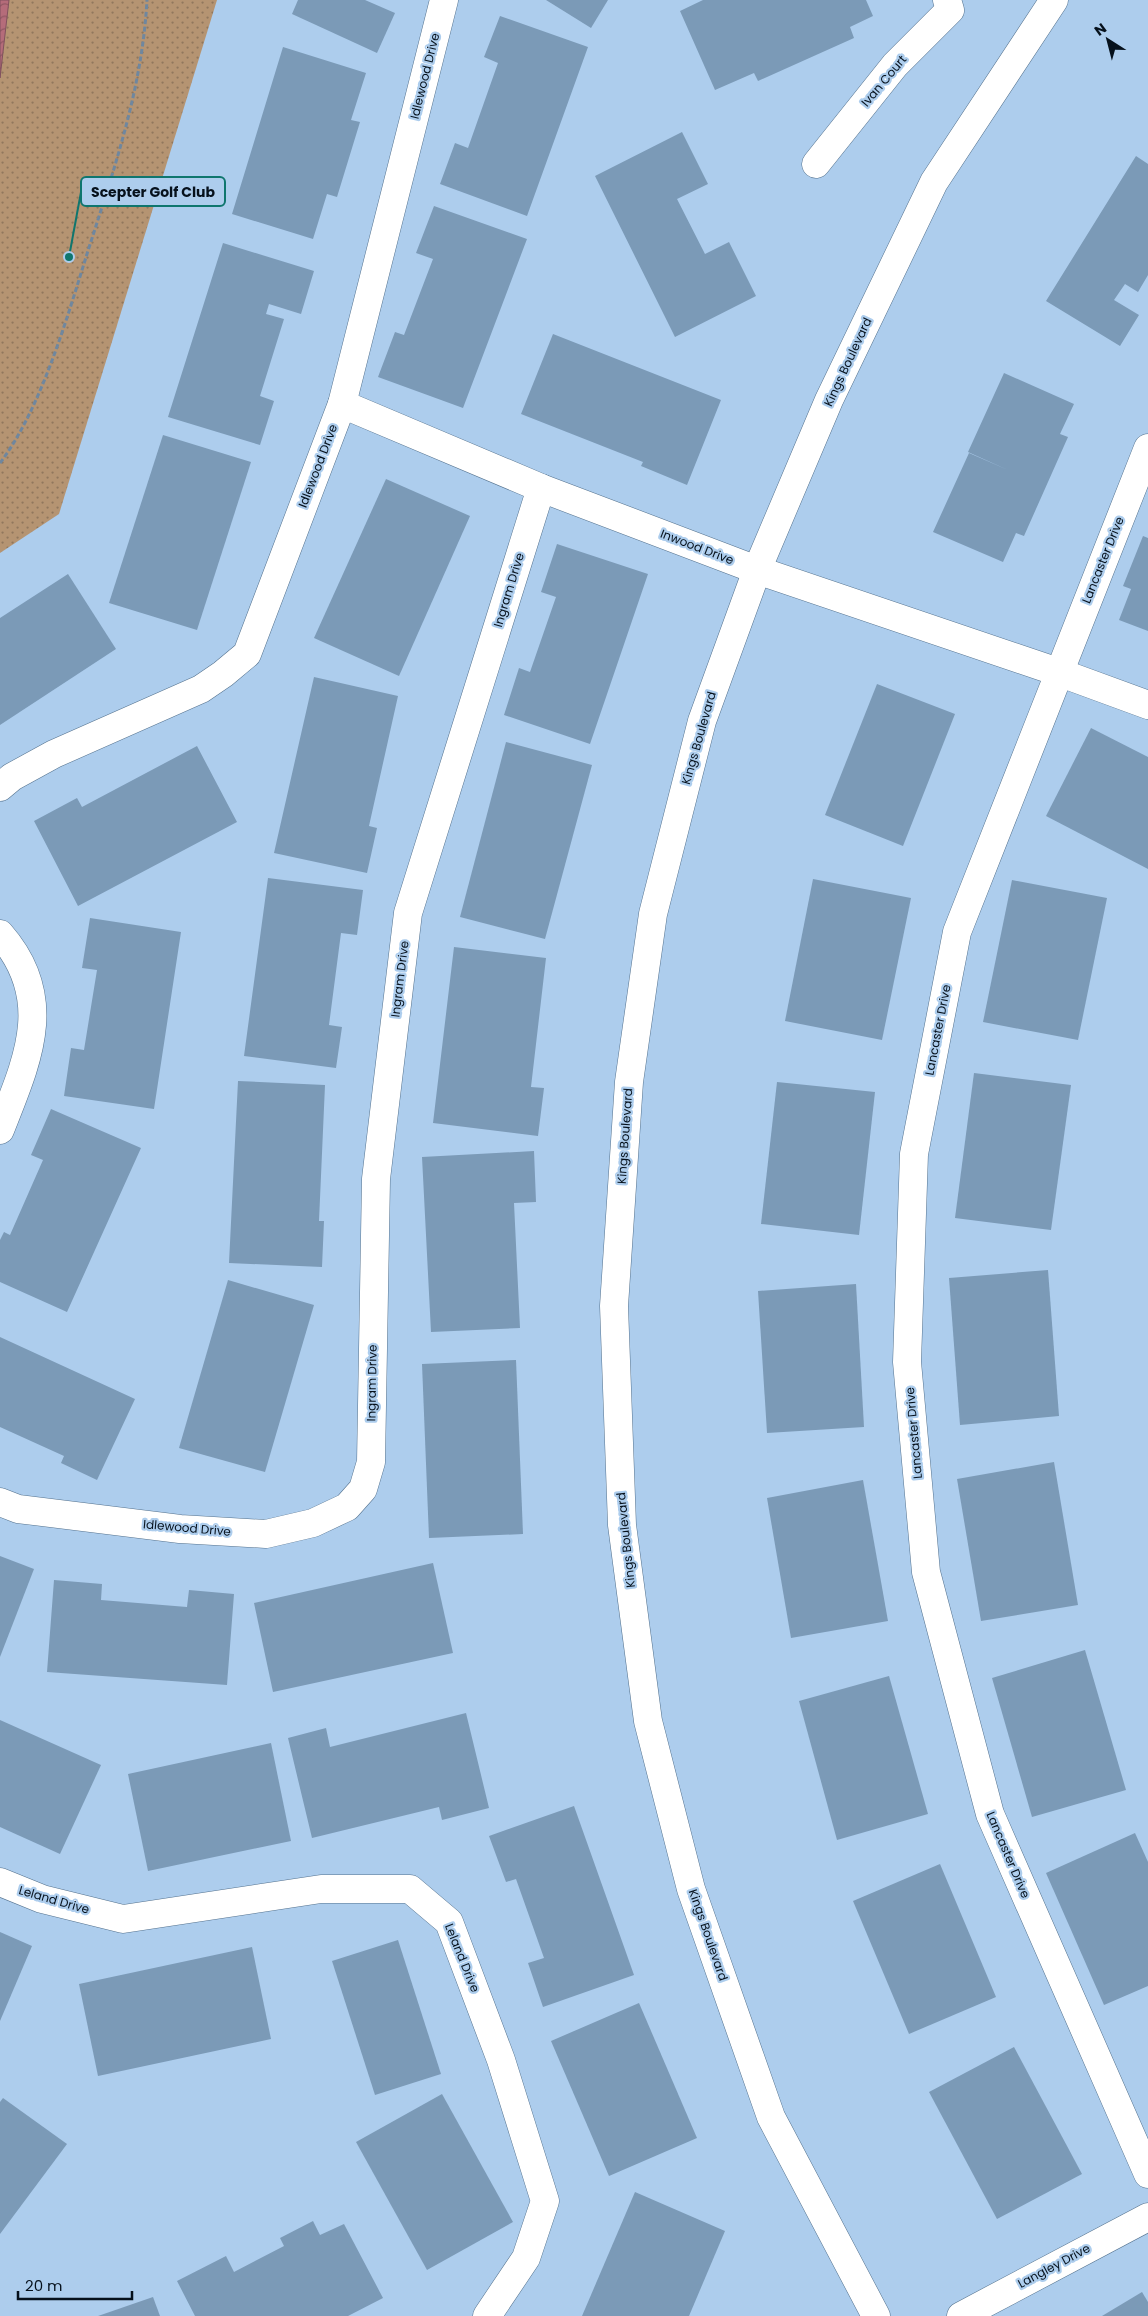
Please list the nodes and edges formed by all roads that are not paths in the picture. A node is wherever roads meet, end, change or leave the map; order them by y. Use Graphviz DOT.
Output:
graph roads {
  1 [pos="444,0"];
  2 [pos="947,0"];
  3 [pos="1054,0"];
  4 [pos="816,164"];
  5 [pos="342,404"];
  6 [pos="1148,448"];
  7 [pos="540,488"];
  8 [pos="757,570"];
  9 [pos="1058,672"];
  10 [pos="1148,705"];
  11 [pos="0,787"];
  12 [pos="0,934"];
  13 [pos="0,1130"];
  14 [pos="363,1489"];
  15 [pos="0,1502"];
  16 [pos="0,1882"];
  17 [pos="1148,2174"];
  18 [pos="1148,2217"];
  19 [pos="487,2316"];
  20 [pos="876,2316"];
  21 [pos="961,2316"];
  1 -- 5 [label="street, Idlewood Drive"];
  2 -- 4 [label="street, Ivan Court"];
  3 -- 8 [label="street, Kings Boulevard"];
  5 -- 7 [label="street, Inwood Drive"];
  5 -- 11 [label="street, Idlewood Drive"];
  6 -- 9 [label="street, Lancaster Drive"];
  7 -- 8 [label="street, Inwood Drive"];
  7 -- 14 [label="street, Ingram Drive"];
  8 -- 9 [label="street, Inwood Drive"];
  8 -- 20 [label="street, Kings Boulevard"];
  9 -- 10 [label="street"];
  9 -- 17 [label="street, Lancaster Drive"];
  12 -- 13 [label="street"];
  14 -- 15 [label="street, Idlewood Drive"];
  16 -- 19 [label="street, Leland Drive"];
  18 -- 21 [label="street, Langley Drive"];
}
